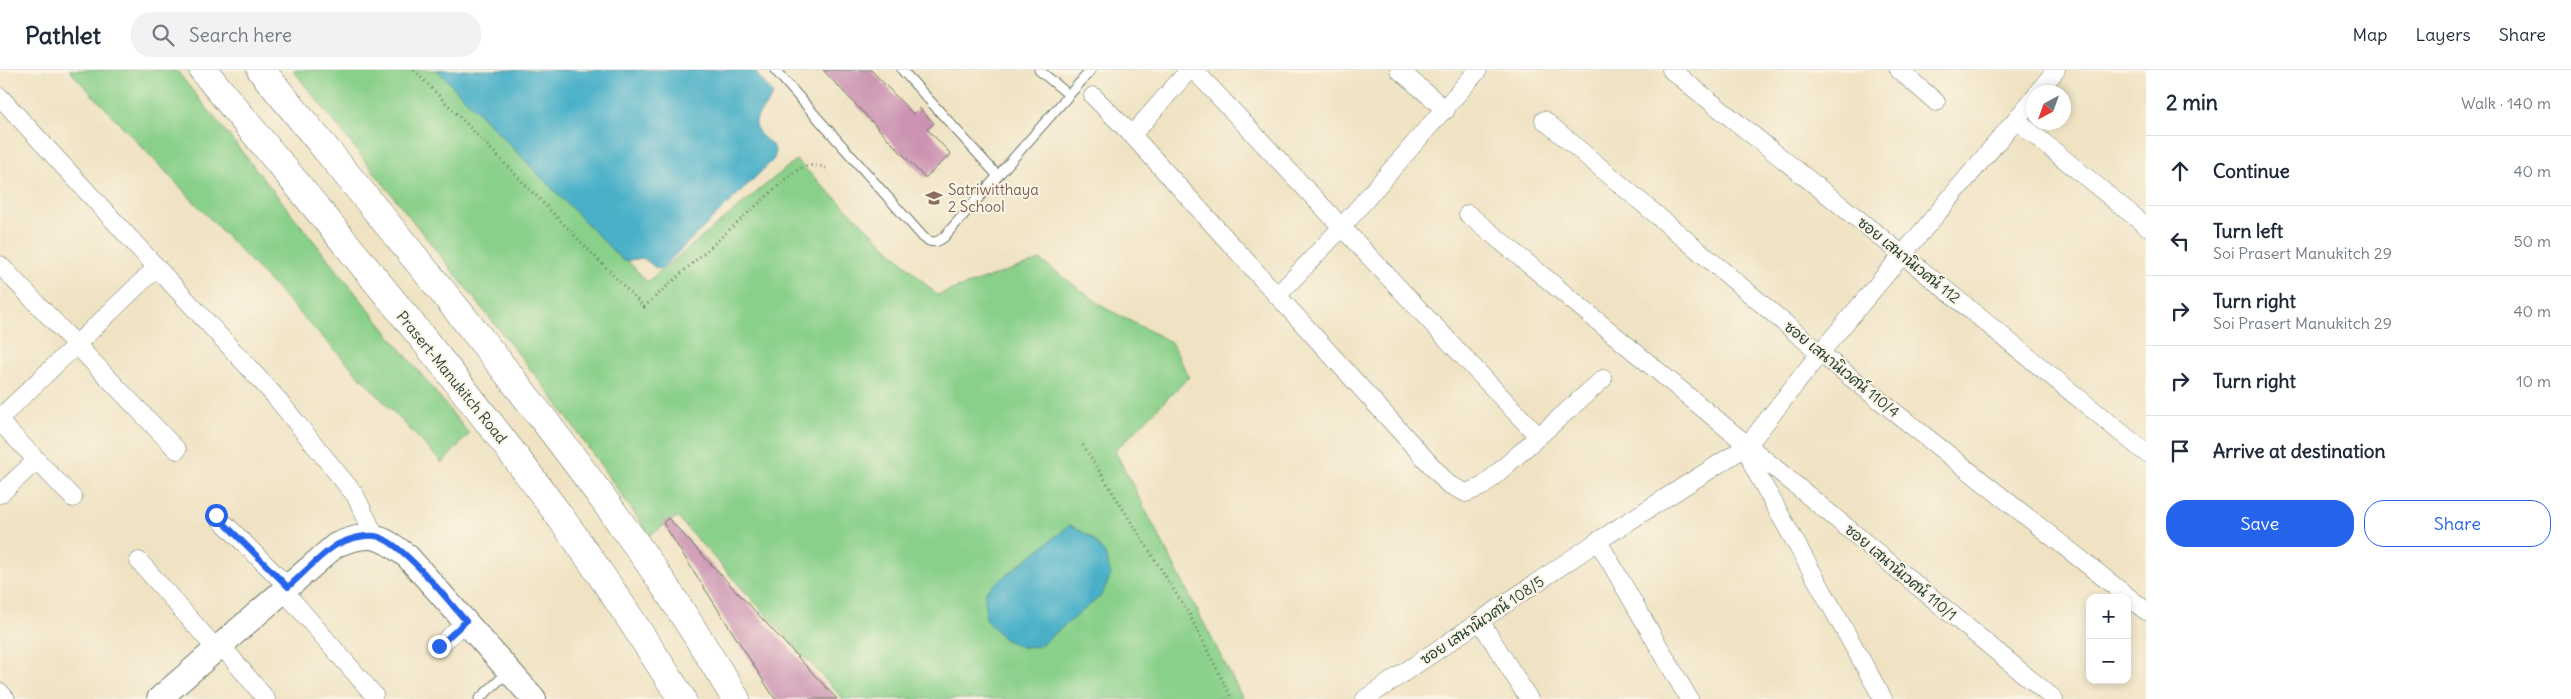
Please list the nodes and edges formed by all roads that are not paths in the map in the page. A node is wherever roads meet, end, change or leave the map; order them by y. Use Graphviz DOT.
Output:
graph roads {
  1 [pos="203,70"];
  2 [pos="261,70"];
  3 [pos="774,70"];
  4 [pos="902,70"];
  5 [pos="1038,70"];
  6 [pos="1091,70"];
  7 [pos="1189,70"];
  8 [pos="1194,70"];
  9 [pos="1399,70"];
  10 [pos="1478,70"];
  11 [pos="1670,70"];
  12 [pos="1899,70"];
  13 [pos="2056,70"];
  14 [pos="2044,85"];
  15 [pos="1069,95"];
  16 [pos="1093,96"];
  17 [pos="0,97"];
  18 [pos="1936,102"];
  19 [pos="2026,108"];
  20 [pos="1446,110"];
  21 [pos="1544,120"];
  22 [pos="2016,120"];
  23 [pos="1132,134"];
  24 [pos="997,175"];
  25 [pos="1468,214"];
  26 [pos="2146,226"];
  27 [pos="1341,228"];
  28 [pos="1903,255"];
  29 [pos="0,265"];
  30 [pos="157,267"];
  31 [pos="1277,296"];
  32 [pos="77,344"];
  33 [pos="1820,353"];
  34 [pos="1604,378"];
  35 [pos="0,418"];
  36 [pos="0,422"];
  37 [pos="1538,436"];
  38 [pos="1748,446"];
  39 [pos="177,450"];
  40 [pos="2146,453"];
  41 [pos="37,460"];
  42 [pos="0,494"];
  43 [pos="73,498"];
  44 [pos="216,515"];
  45 [pos="375,536"];
  46 [pos="1598,541"];
  47 [pos="139,561"];
  48 [pos="286,589"];
  49 [pos="2146,611"];
  50 [pos="466,621"];
  51 [pos="1480,621"];
  52 [pos="439,646"];
  53 [pos="219,647"];
  54 [pos="510,671"];
  55 [pos="0,692"];
  56 [pos="374,695"];
  57 [pos="6,699"];
  58 [pos="159,699"];
  59 [pos="266,699"];
  60 [pos="479,699"];
  61 [pos="534,699"];
  62 [pos="682,699"];
  63 [pos="736,699"];
  64 [pos="1365,699"];
  65 [pos="1528,699"];
  66 [pos="1689,699"];
  67 [pos="1883,699"];
  68 [pos="2054,699"];
  1 -- 62 [label="main road, Prasert-Manukitch Road"];
  2 -- 63 [label="main road"];
  3 -- 24 [label="lane"];
  4 -- 24 [label="lane"];
  5 -- 15 [label="lane"];
  6 -- 15 [label="lane"];
  7 -- 23 [label="street"];
  8 -- 27 [label="street"];
  9 -- 20 [label="street"];
  10 -- 20 [label="street"];
  11 -- 28 [label="street, ซอย เสนานิเวศน์ 112"];
  12 -- 18 [label="street"];
  13 -- 14 [label="street"];
  15 -- 24 [label="lane"];
  16 -- 23 [label="street"];
  17 -- 30 [label="street"];
  19 -- 22 [label="street, ซอย เสนานิเวศน์ 108/5"];
  20 -- 27 [label="street"];
  21 -- 33 [label="street, ซอย เสนานิเวศน์ 110/4"];
  22 -- 26 [label="street"];
  22 -- 28 [label="street, ซอย เสนานิเวศน์ 108/5"];
  23 -- 31 [label="street"];
  25 -- 38 [label="street, ซอย เสนานิเวศน์ 110/1"];
  27 -- 31 [label="street"];
  27 -- 37 [label="street"];
  28 -- 33 [label="street, ซอย เสนานิเวศน์ 108/5"];
  28 -- 40 [label="street, ซอย เสนานิเวศน์ 112"];
  29 -- 32 [label="street"];
  30 -- 32 [label="street"];
  30 -- 45 [label="street"];
  31 -- 37 [label="street"];
  32 -- 35 [label="street"];
  32 -- 39 [label="street"];
  33 -- 38 [label="street, ซอย เสนานิเวศน์ 108/5"];
  33 -- 49 [label="street, ซอย เสนานิเวศน์ 110/4"];
  34 -- 37 [label="street"];
  36 -- 41 [label="street"];
  38 -- 46 [label="street, ซอย เสนานิเวศน์ 108/5"];
  38 -- 67 [label="street"];
  38 -- 68 [label="street, ซอย เสนานิเวศน์ 110/1"];
  41 -- 42 [label="street"];
  41 -- 43 [label="street"];
  44 -- 48 [label="street"];
  45 -- 48 [label="street"];
  45 -- 50 [label="street"];
  46 -- 51 [label="street, ซอย เสนานิเวศน์ 108/5"];
  46 -- 66 [label="street"];
  47 -- 53 [label="street"];
  48 -- 53 [label="street"];
  48 -- 56 [label="street"];
  50 -- 52 [label="street"];
  50 -- 54 [label="street"];
  51 -- 64 [label="street, ซอย เสนานิเวศน์ 108/5"];
  51 -- 65 [label="street"];
  53 -- 58 [label="street"];
  53 -- 59 [label="street"];
  54 -- 60 [label="lane"];
  54 -- 61 [label="street"];
  55 -- 57 [label="street"];
}
